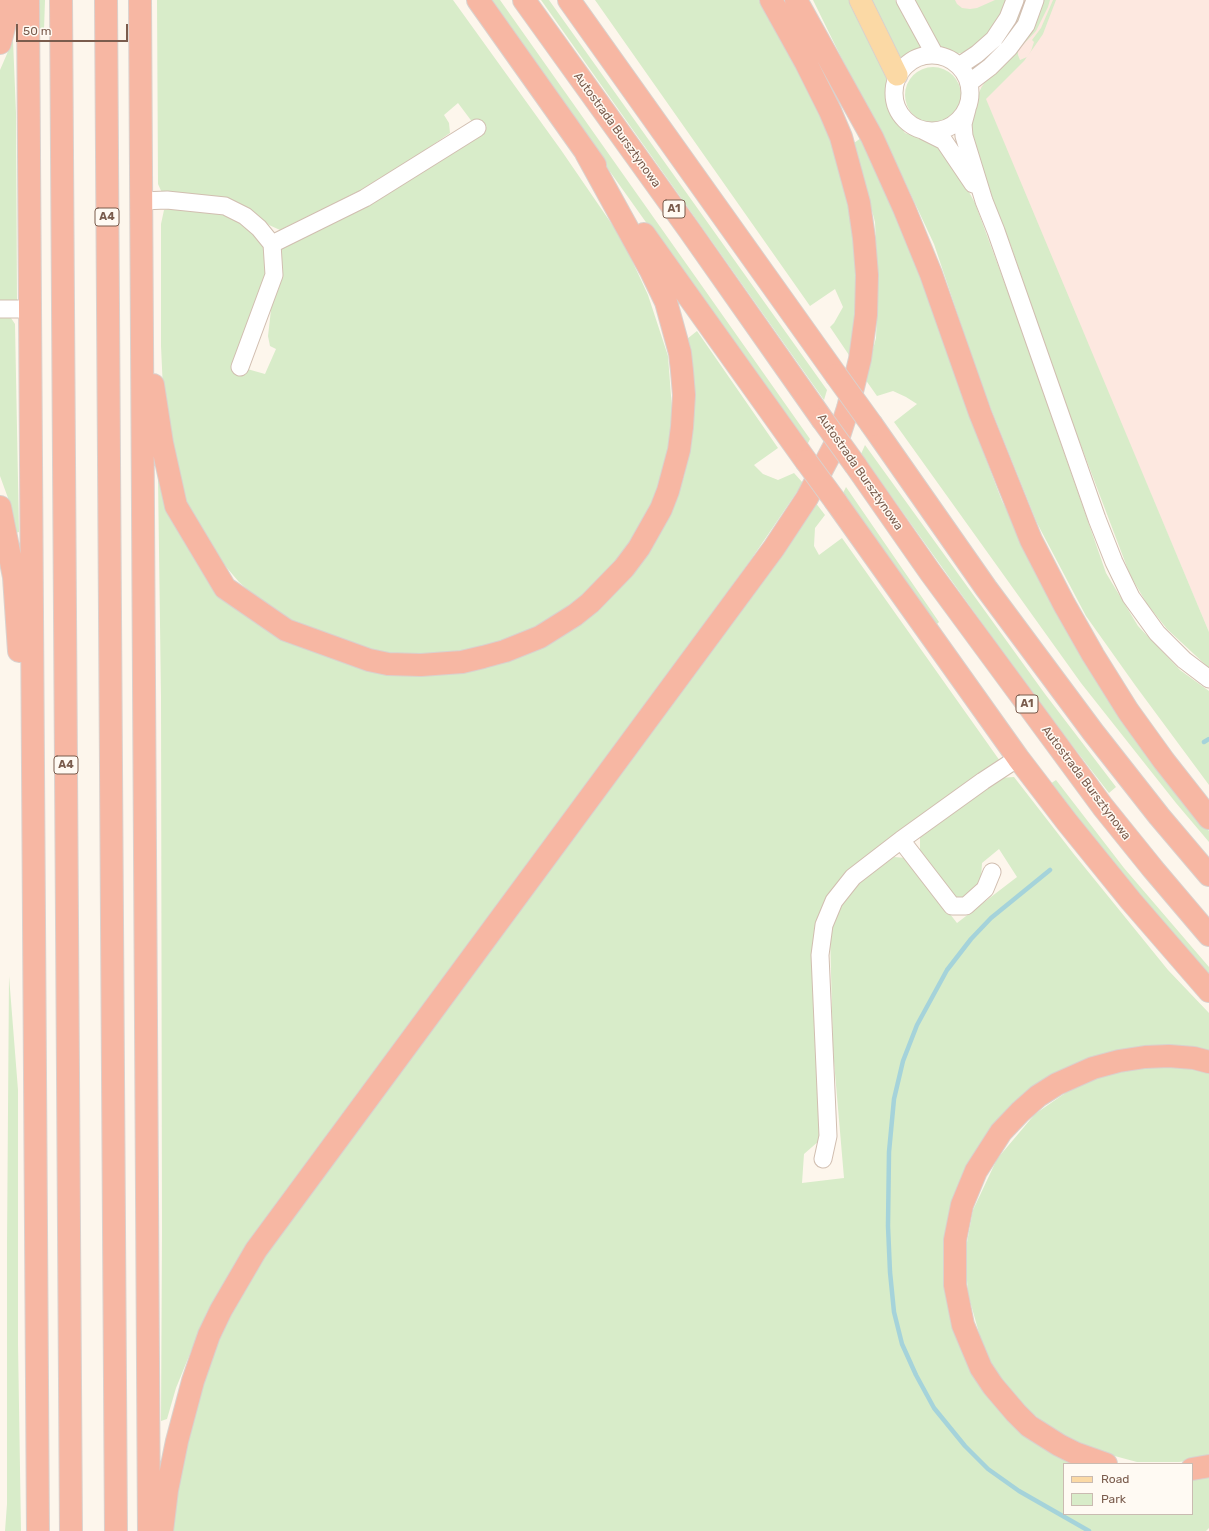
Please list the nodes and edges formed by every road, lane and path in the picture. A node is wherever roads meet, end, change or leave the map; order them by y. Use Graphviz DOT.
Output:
graph roads {
  1 [pos="11,0"];
  2 [pos="28,0"];
  3 [pos="61,0"];
  4 [pos="106,0"];
  5 [pos="140,0"];
  6 [pos="478,0"];
  7 [pos="524,0"];
  8 [pos="569,0"];
  9 [pos="771,0"];
  10 [pos="796,0"];
  11 [pos="860,0"];
  12 [pos="904,0"];
  13 [pos="1015,0"];
  14 [pos="1035,0"];
  15 [pos="0,43"];
  16 [pos="935,54"];
  17 [pos="959,66"];
  18 [pos="897,75"];
  19 [pos="969,84"];
  20 [pos="967,109"];
  21 [pos="477,128"];
  22 [pos="922,130"];
  23 [pos="586,153"];
  24 [pos="141,201"];
  25 [pos="984,201"];
  26 [pos="272,244"];
  27 [pos="0,309"];
  28 [pos="30,309"];
  29 [pos="142,322"];
  30 [pos="240,366"];
  31 [pos="0,507"];
  32 [pos="1209,679"];
  33 [pos="1018,758"];
  34 [pos="33,783"];
  35 [pos="1207,814"];
  36 [pos="901,840"];
  37 [pos="992,872"];
  38 [pos="1209,875"];
  39 [pos="1209,935"];
  40 [pos="1209,992"];
  41 [pos="1209,1062"];
  42 [pos="823,1159"];
  43 [pos="1103,1463"];
  44 [pos="1209,1466"];
  45 [pos="1193,1469"];
  46 [pos="38,1531"];
  47 [pos="71,1531"];
  48 [pos="116,1531"];
  49 [pos="149,1531"];
  50 [pos="162,1531"];
  1 -- 15 [label="highway"];
  2 -- 28 [label="highway"];
  3 -- 47 [label="highway, A4"];
  4 -- 48 [label="highway, A4"];
  5 -- 24 [label="highway"];
  6 -- 23 [label="highway"];
  7 -- 39 [label="highway, Autostrada Bursztynowa / A1, bridge"];
  8 -- 38 [label="highway, bridge"];
  9 -- 50 [label="highway"];
  10 -- 35 [label="highway"];
  11 -- 18 [label="main road"];
  12 -- 16 [label="street"];
  13 -- 17 [label="street"];
  14 -- 19 [label="street"];
  16 -- 17 [label="street"];
  16 -- 18 [label="street"];
  17 -- 19 [label="street"];
  18 -- 22 [label="street"];
  19 -- 20 [label="street"];
  20 -- 22 [label="street"];
  20 -- 25 [label="street"];
  21 -- 26 [label="street"];
  22 -- 25 [label="street"];
  23 -- 29 [label="highway"];
  23 -- 33 [label="highway, bridge"];
  24 -- 26 [label="street"];
  24 -- 29 [label="highway"];
  25 -- 32 [label="street"];
  26 -- 30 [label="street"];
  27 -- 28 [label="street"];
  28 -- 34 [label="highway"];
  29 -- 49 [label="highway"];
  31 -- 34 [label="highway"];
  33 -- 36 [label="street"];
  33 -- 40 [label="highway"];
  34 -- 46 [label="highway"];
  36 -- 37 [label="street"];
  36 -- 42 [label="street"];
  41 -- 43 [label="highway"];
  44 -- 45 [label="highway"];
}
